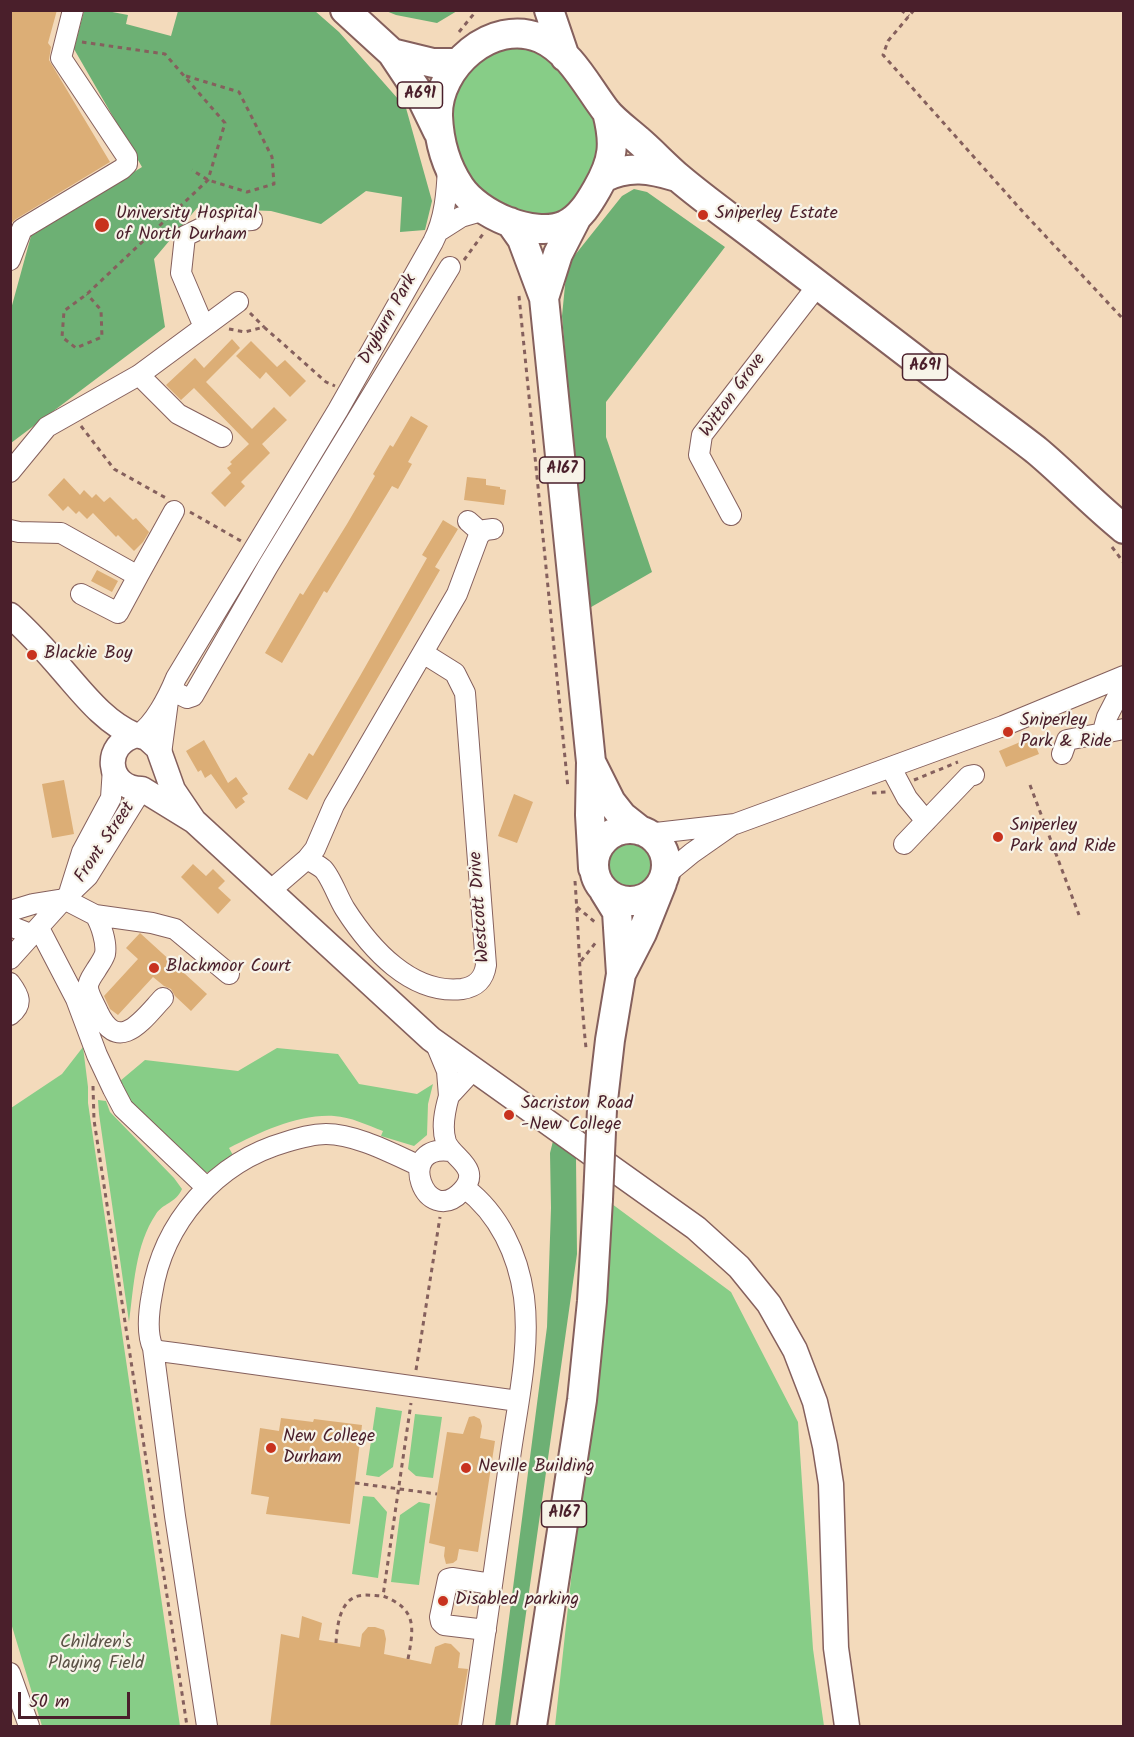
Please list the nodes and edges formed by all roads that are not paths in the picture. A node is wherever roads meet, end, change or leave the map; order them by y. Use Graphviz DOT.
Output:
graph roads {
  1 [pos="73,10"];
  2 [pos="345,10"];
  3 [pos="499,10"];
  4 [pos="549,10"];
  5 [pos="483,42"];
  6 [pos="392,53"];
  7 [pos="565,57"];
  8 [pos="457,63"];
  9 [pos="607,112"];
  10 [pos="445,152"];
  11 [pos="603,178"];
  12 [pos="679,178"];
  13 [pos="577,217"];
  14 [pos="252,220"];
  15 [pos="493,220"];
  16 [pos="439,231"];
  17 [pos="10,260"];
  18 [pos="450,267"];
  19 [pos="818,285"];
  20 [pos="544,298"];
  21 [pos="238,302"];
  22 [pos="206,326"];
  23 [pos="139,375"];
  24 [pos="338,410"];
  25 [pos="357,421"];
  26 [pos="222,437"];
  27 [pos="10,472"];
  28 [pos="177,508"];
  29 [pos="731,515"];
  30 [pos="480,528"];
  31 [pos="10,530"];
  32 [pos="1123,530"];
  33 [pos="252,552"];
  34 [pos="268,566"];
  35 [pos="138,576"];
  36 [pos="81,594"];
  37 [pos="10,615"];
  38 [pos="423,653"];
  39 [pos="1124,666"];
  40 [pos="1124,676"];
  41 [pos="1124,684"];
  42 [pos="170,691"];
  43 [pos="1075,695"];
  44 [pos="91,702"];
  45 [pos="1124,729"];
  46 [pos="136,735"];
  47 [pos="1102,735"];
  48 [pos="1062,754"];
  49 [pos="161,757"];
  50 [pos="591,762"];
  51 [pos="113,764"];
  52 [pos="891,768"];
  53 [pos="974,775"];
  54 [pos="142,789"];
  55 [pos="194,821"];
  56 [pos="926,821"];
  57 [pos="735,824"];
  58 [pos="644,832"];
  59 [pos="904,844"];
  60 [pos="307,859"];
  61 [pos="591,878"];
  62 [pos="664,879"];
  63 [pos="271,890"];
  64 [pos="66,897"];
  65 [pos="10,911"];
  66 [pos="95,915"];
  67 [pos="10,926"];
  68 [pos="36,932"];
  69 [pos="10,959"];
  70 [pos="59,965"];
  71 [pos="96,969"];
  72 [pos="229,974"];
  73 [pos="621,974"];
  74 [pos="10,983"];
  75 [pos="163,998"];
  76 [pos="10,1015"];
  77 [pos="435,1042"];
  78 [pos="473,1070"];
  79 [pos="449,1096"];
  80 [pos="451,1151"];
  81 [pos="420,1166"];
  82 [pos="206,1187"];
  83 [pos="465,1188"];
  84 [pos="153,1348"];
  85 [pos="518,1401"];
  86 [pos="492,1584"];
  87 [pos="486,1630"];
  88 [pos="10,1673"];
  89 [pos="14,1697"];
  90 [pos="28,1726"];
  91 [pos="207,1726"];
  92 [pos="472,1726"];
  93 [pos="532,1726"];
  94 [pos="847,1726"];
  1 -- 17 [label="street"];
  2 -- 6 [label="highway, A691"];
  3 -- 5 [label="highway, A167"];
  4 -- 7 [label="highway, A167"];
  5 -- 7 [label="highway, A167"];
  5 -- 8 [label="highway, A167"];
  6 -- 8 [label="highway, A691"];
  6 -- 10 [label="highway, A691"];
  7 -- 9 [label="highway, A167"];
  8 -- 10 [label="highway, A167"];
  9 -- 11 [label="highway, A167"];
  9 -- 12 [label="highway, A691"];
  10 -- 15 [label="highway, A167"];
  10 -- 16 [label="street, Dryburn Park"];
  11 -- 12 [label="highway, A691"];
  11 -- 13 [label="highway, A167"];
  12 -- 19 [label="highway, A691"];
  13 -- 15 [label="highway, A167"];
  13 -- 20 [label="highway, A167"];
  14 -- 22 [label="street"];
  15 -- 16 [label="street"];
  15 -- 20 [label="highway, A167"];
  16 -- 24 [label="street, Dryburn Park"];
  18 -- 25 [label="street, Dryburn Park"];
  19 -- 29 [label="street, Witton Grove"];
  19 -- 32 [label="highway, A691"];
  20 -- 50 [label="highway, A167"];
  21 -- 22 [label="street"];
  22 -- 23 [label="street"];
  23 -- 26 [label="street"];
  23 -- 27 [label="street"];
  24 -- 25 [label="street"];
  24 -- 33 [label="street, Dryburn Park"];
  25 -- 34 [label="street, Dryburn Park"];
  28 -- 35 [label="street"];
  30 -- 38 [label="street"];
  31 -- 35 [label="street"];
  33 -- 34 [label="street"];
  33 -- 42 [label="street, Dryburn Park"];
  34 -- 42 [label="street, Dryburn Park"];
  35 -- 36 [label="street"];
  37 -- 44 [label="main road"];
  38 -- 60 [label="street"];
  38 -- 60 [label="street, Westcott Drive"];
  39 -- 43 [label="street"];
  40 -- 43 [label="street"];
  41 -- 47 [label="street"];
  42 -- 46 [label="street, Dryburn Park"];
  42 -- 49 [label="street, Dryburn Park"];
  43 -- 52 [label="street"];
  44 -- 46 [label="main road"];
  44 -- 51 [label="main road"];
  45 -- 47 [label="street"];
  46 -- 49 [label="main road"];
  46 -- 51 [label="main road"];
  47 -- 48 [label="street"];
  49 -- 54 [label="main road"];
  49 -- 55 [label="main road"];
  50 -- 58 [label="highway, A167"];
  50 -- 61 [label="highway, A167"];
  51 -- 54 [label="main road"];
  51 -- 64 [label="street, Front Street"];
  52 -- 56 [label="street"];
  52 -- 57 [label="street"];
  53 -- 56 [label="street"];
  54 -- 55 [label="main road"];
  54 -- 64 [label="street, Front Street"];
  55 -- 63 [label="main road"];
  56 -- 59 [label="street"];
  57 -- 58 [label="street"];
  57 -- 62 [label="street"];
  58 -- 61 [label="highway"];
  58 -- 62 [label="highway"];
  60 -- 63 [label="street"];
  61 -- 62 [label="highway"];
  61 -- 73 [label="highway, A167"];
  62 -- 73 [label="highway, A167"];
  63 -- 77 [label="main road"];
  64 -- 65 [label="street"];
  64 -- 66 [label="street"];
  64 -- 68 [label="street, Front Street"];
  66 -- 71 [label="street"];
  66 -- 72 [label="street"];
  67 -- 68 [label="street"];
  68 -- 69 [label="street, Front Street"];
  68 -- 70 [label="street"];
  70 -- 71 [label="street"];
  70 -- 82 [label="street"];
  71 -- 75 [label="street"];
  73 -- 93 [label="highway, A167, bridge"];
  74 -- 76 [label="street"];
  77 -- 78 [label="main road"];
  77 -- 79 [label="street"];
  78 -- 79 [label="street"];
  78 -- 94 [label="main road"];
  79 -- 80 [label="street"];
  80 -- 81 [label="street"];
  80 -- 83 [label="street"];
  81 -- 82 [label="street"];
  81 -- 83 [label="street"];
  82 -- 84 [label="street"];
  83 -- 85 [label="street"];
  84 -- 85 [label="street"];
  84 -- 91 [label="street"];
  85 -- 86 [label="street"];
  86 -- 87 [label="street"];
  86 -- 87 [label="street"];
  87 -- 92 [label="street"];
  88 -- 89 [label="street"];
  89 -- 90 [label="street"];
}
